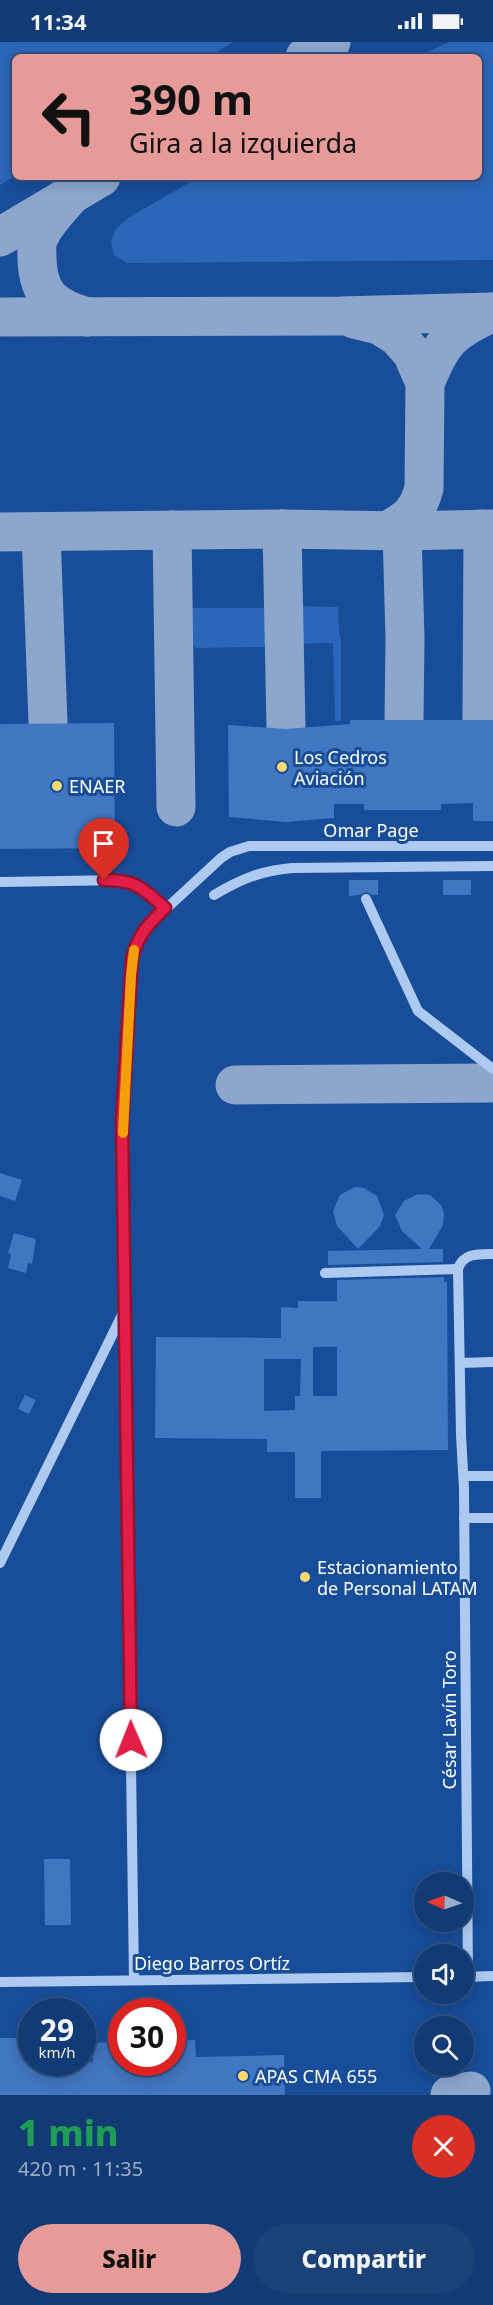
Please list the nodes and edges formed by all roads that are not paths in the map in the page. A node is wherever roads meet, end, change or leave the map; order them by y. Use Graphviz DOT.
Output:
graph roads {
  1 [pos="493,846"];
  2 [pos="493,866"];
  3 [pos="0,882"];
  4 [pos="214,895"];
  5 [pos="366,899"];
  6 [pos="165,908"];
  7 [pos="493,1069"];
  8 [pos="493,1254"];
  9 [pos="458,1269"];
  10 [pos="326,1273"];
  11 [pos="125,1309"];
  12 [pos="493,1362"];
  13 [pos="460,1363"];
  14 [pos="464,1476"];
  15 [pos="493,1476"];
  16 [pos="464,1518"];
  17 [pos="493,1518"];
  18 [pos="0,1563"];
  19 [pos="466,1944"];
  20 [pos="493,1976"];
  21 [pos="414,1977"];
  22 [pos="474,1977"];
  23 [pos="134,1980"];
  24 [pos="0,1982"];
  1 -- 6 [label="street, Omar Page"];
  2 -- 4 [label="street"];
  3 -- 6 [label="street"];
  5 -- 7 [label="street"];
  6 -- 11 [label="street"];
  8 -- 9 [label="street"];
  9 -- 10 [label="street"];
  9 -- 13 [label="street, César Lavín Toro"];
  11 -- 18 [label="street"];
  11 -- 23 [label="street"];
  12 -- 13 [label="street"];
  13 -- 14 [label="street, César Lavín Toro"];
  14 -- 15 [label="street"];
  14 -- 16 [label="street, César Lavín Toro"];
  16 -- 17 [label="street"];
  16 -- 19 [label="street, César Lavín Toro"];
  20 -- 22 [label="street"];
  21 -- 23 [label="street, Diego Barros Ortíz"];
  23 -- 24 [label="street, Diego Barros Ortíz"];
}
